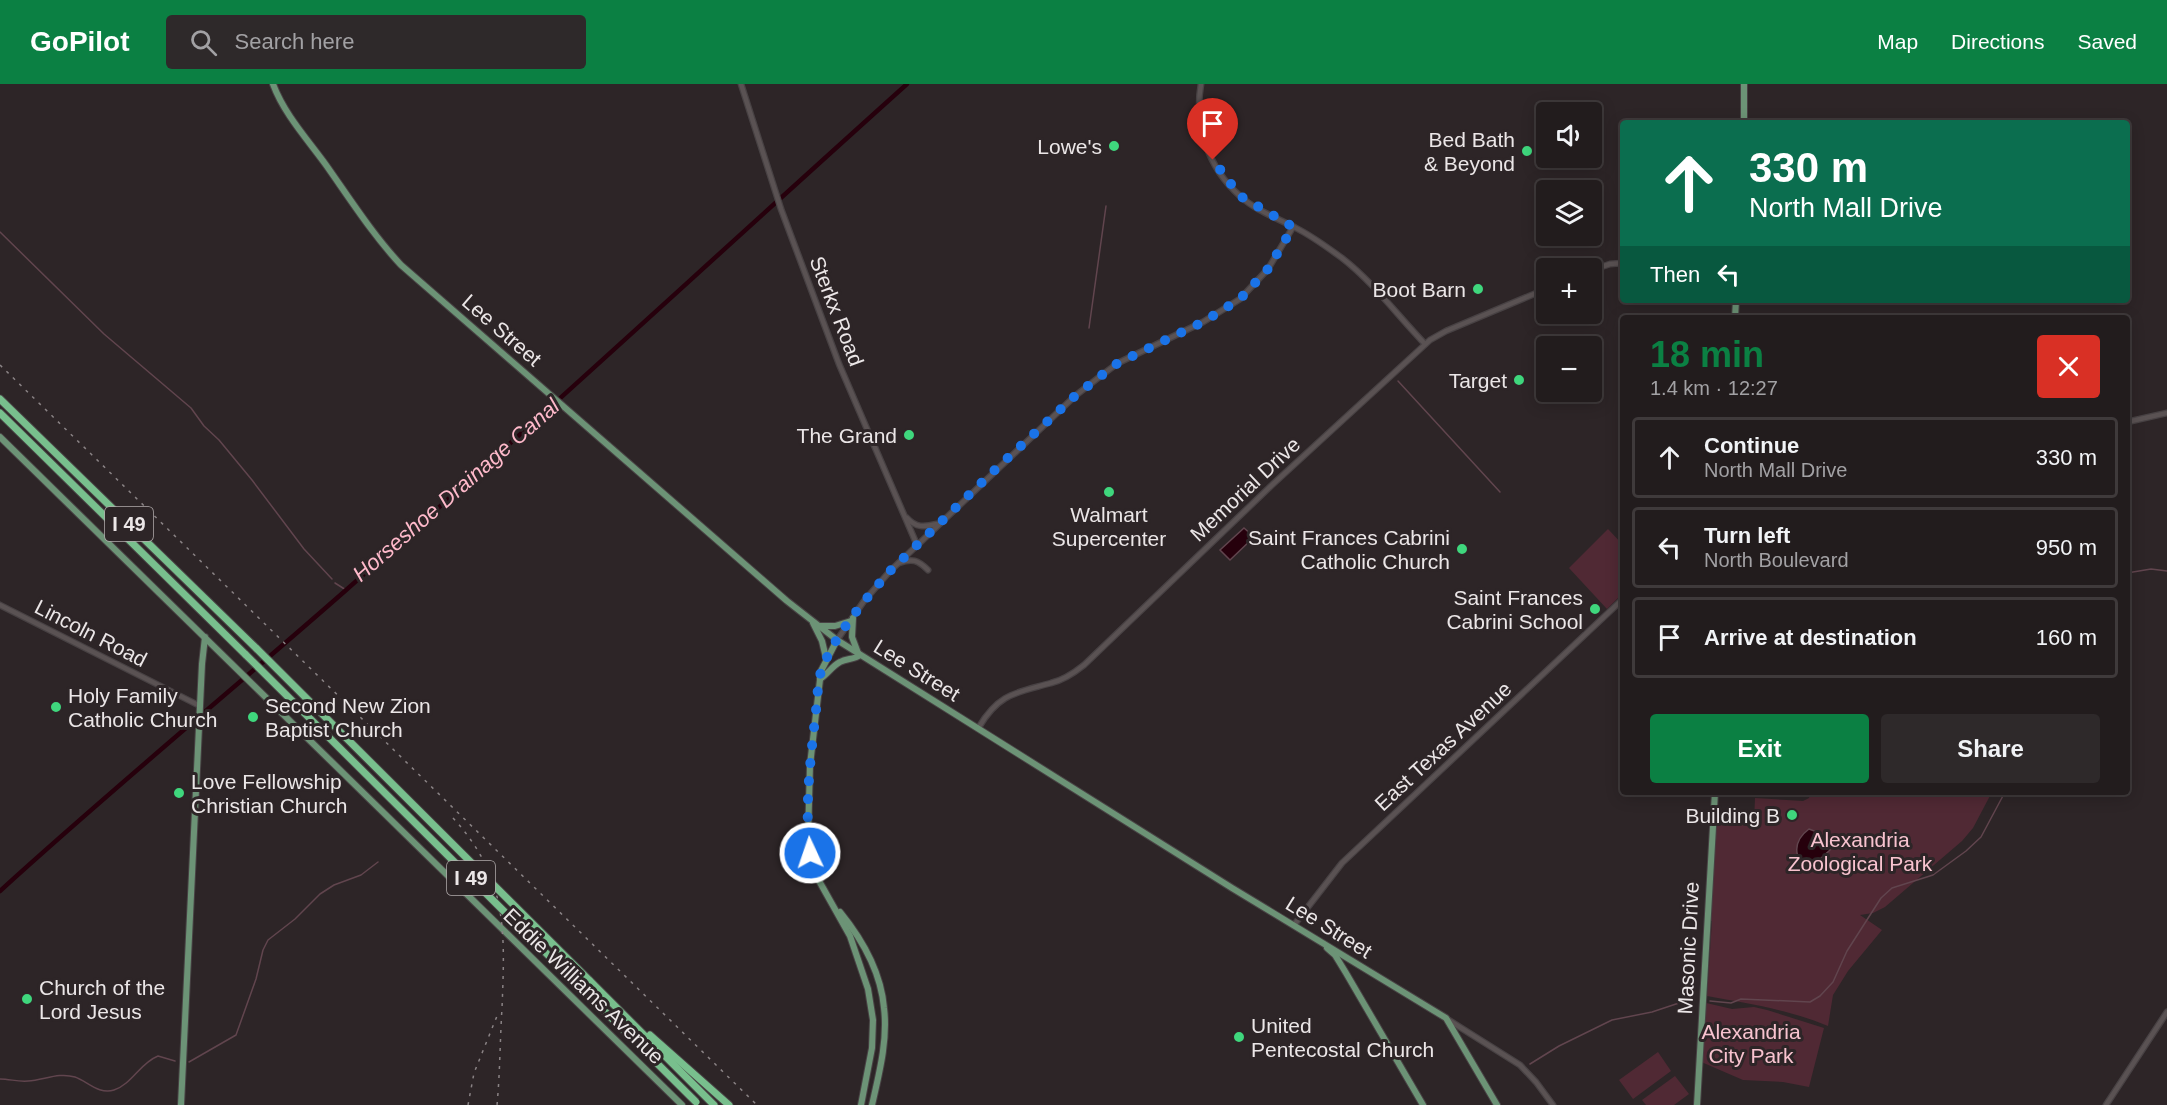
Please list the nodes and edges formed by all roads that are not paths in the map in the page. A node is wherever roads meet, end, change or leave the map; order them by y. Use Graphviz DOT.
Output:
graph roads {
  1 [pos="273,84"];
  2 [pos="741,84"];
  3 [pos="1201,84"];
  4 [pos="1744,84"];
  5 [pos="1744,120"];
  6 [pos="1293,227"];
  7 [pos="1620,263"];
  8 [pos="1602,267"];
  9 [pos="1536,293"];
  10 [pos="1425,344"];
  11 [pos="0,399"];
  12 [pos="0,413"];
  13 [pos="2167,413"];
  14 [pos="2130,421"];
  15 [pos="0,437"];
  16 [pos="904,515"];
  17 [pos="940,524"];
  18 [pos="917,545"];
  19 [pos="897,564"];
  20 [pos="928,570"];
  21 [pos="1620,602"];
  22 [pos="0,605"];
  23 [pos="852,619"];
  24 [pos="816,624"];
  25 [pos="205,637"];
  26 [pos="837,640"];
  27 [pos="859,654"];
  28 [pos="826,660"];
  29 [pos="820,679"];
  30 [pos="200,707"];
  31 [pos="979,727"];
  32 [pos="1715,795"];
  33 [pos="830,900"];
  34 [pos="1294,925"];
  35 [pos="1306,931"];
  36 [pos="599,990"];
  37 [pos="2167,1012"];
  38 [pos="1446,1018"];
  39 [pos="698,1104"];
  40 [pos="181,1105"];
  41 [pos="682,1105"];
  42 [pos="714,1105"];
  43 [pos="729,1105"];
  44 [pos="861,1105"];
  45 [pos="872,1105"];
  46 [pos="1423,1105"];
  47 [pos="1497,1105"];
  48 [pos="1553,1105"];
  49 [pos="1696,1105"];
  50 [pos="2106,1105"];
  1 -- 24 [label="main road, Lee Street"];
  2 -- 16 [label="street, Sterkx Road"];
  3 -- 6 [label="street"];
  4 -- 5 [label="main road"];
  6 -- 10 [label="street"];
  6 -- 17 [label="street"];
  7 -- 8 [label="street"];
  9 -- 10 [label="street, Memorial Drive"];
  10 -- 31 [label="street, Memorial Drive"];
  11 -- 36 [label="highway, I 49, bridge"];
  12 -- 39 [label="highway, I 49, bridge"];
  13 -- 14 [label="street"];
  15 -- 25 [label="main road, Eddie Williams Avenue"];
  16 -- 17 [label="street"];
  16 -- 18 [label="street, Sterkx Road"];
  17 -- 18 [label="street"];
  18 -- 19 [label="street"];
  19 -- 20 [label="street"];
  19 -- 23 [label="street"];
  21 -- 34 [label="street, East Texas Avenue"];
  22 -- 30 [label="street, Lincoln Road"];
  23 -- 24 [label="main road"];
  23 -- 26 [label="street"];
  23 -- 27 [label="main road"];
  24 -- 26 [label="main road, Lee Street"];
  24 -- 28 [label="main road"];
  25 -- 30 [label="main road"];
  25 -- 41 [label="main road, Eddie Williams Avenue"];
  26 -- 27 [label="main road, Lee Street"];
  26 -- 28 [label="main road"];
  27 -- 29 [label="main road"];
  27 -- 31 [label="main road, Lee Street"];
  28 -- 29 [label="main road"];
  29 -- 33 [label="main road"];
  30 -- 40 [label="main road"];
  31 -- 34 [label="main road, Lee Street"];
  32 -- 49 [label="main road, Masonic Drive"];
  33 -- 44 [label="main road"];
  33 -- 45 [label="main road"];
  34 -- 35 [label="main road, Lee Street"];
  35 -- 38 [label="main road, Lee Street"];
  35 -- 46 [label="main road"];
  36 -- 42 [label="highway, I 49"];
  36 -- 43 [label="highway"];
  37 -- 50 [label="street"];
  38 -- 47 [label="main road"];
  38 -- 48 [label="street, Lee Street"];
}
